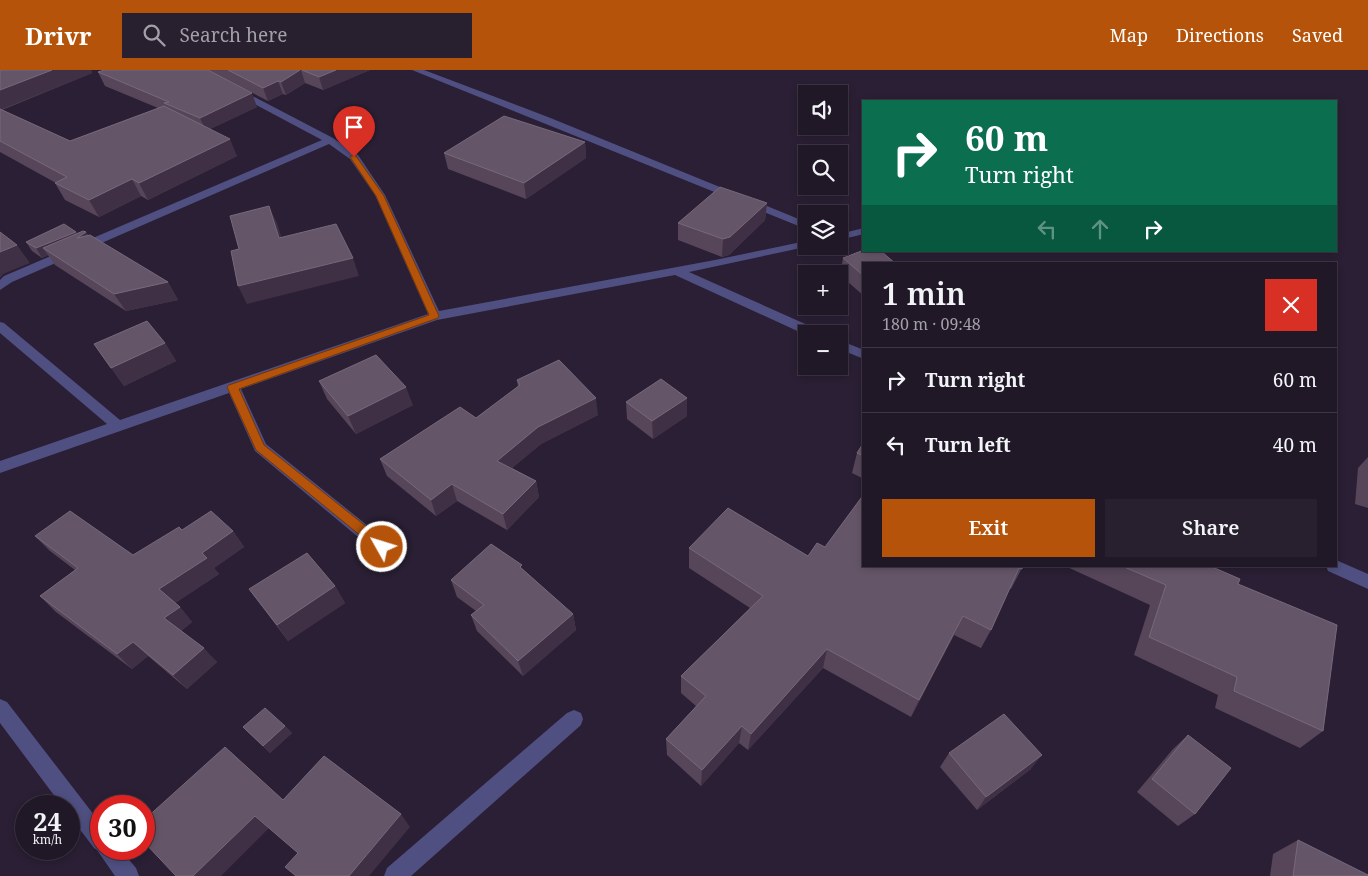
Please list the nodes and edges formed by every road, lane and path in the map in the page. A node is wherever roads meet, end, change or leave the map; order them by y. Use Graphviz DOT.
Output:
graph roads {
  1 [pos="416,70"];
  2 [pos="230,87"];
  3 [pos="330,140"];
  4 [pos="798,223"];
  5 [pos="862,231"];
  6 [pos="848,235"];
  7 [pos="798,247"];
  8 [pos="676,271"];
  9 [pos="0,286"];
  10 [pos="435,316"];
  11 [pos="0,326"];
  12 [pos="798,326"];
  13 [pos="848,348"];
  14 [pos="862,354"];
  15 [pos="233,387"];
  16 [pos="118,426"];
  17 [pos="0,467"];
  18 [pos="382,547"];
  19 [pos="1336,567"];
  20 [pos="1368,582"];
  21 [pos="0,708"];
  22 [pos="574,719"];
  23 [pos="90,827"];
  24 [pos="116,860"];
  25 [pos="128,876"];
  26 [pos="396,876"];
  1 -- 4 [label="street"];
  2 -- 3 [label="street"];
  3 -- 9 [label="street"];
  3 -- 10 [label="street"];
  5 -- 6 [label="street"];
  7 -- 8 [label="street"];
  8 -- 10 [label="street"];
  8 -- 12 [label="street"];
  10 -- 15 [label="street"];
  11 -- 16 [label="street"];
  13 -- 14 [label="street"];
  15 -- 16 [label="street"];
  15 -- 18 [label="street"];
  16 -- 17 [label="street"];
  19 -- 20 [label="street"];
  21 -- 23 [label="street"];
  22 -- 26 [label="street"];
  24 -- 25 [label="street"];
}
